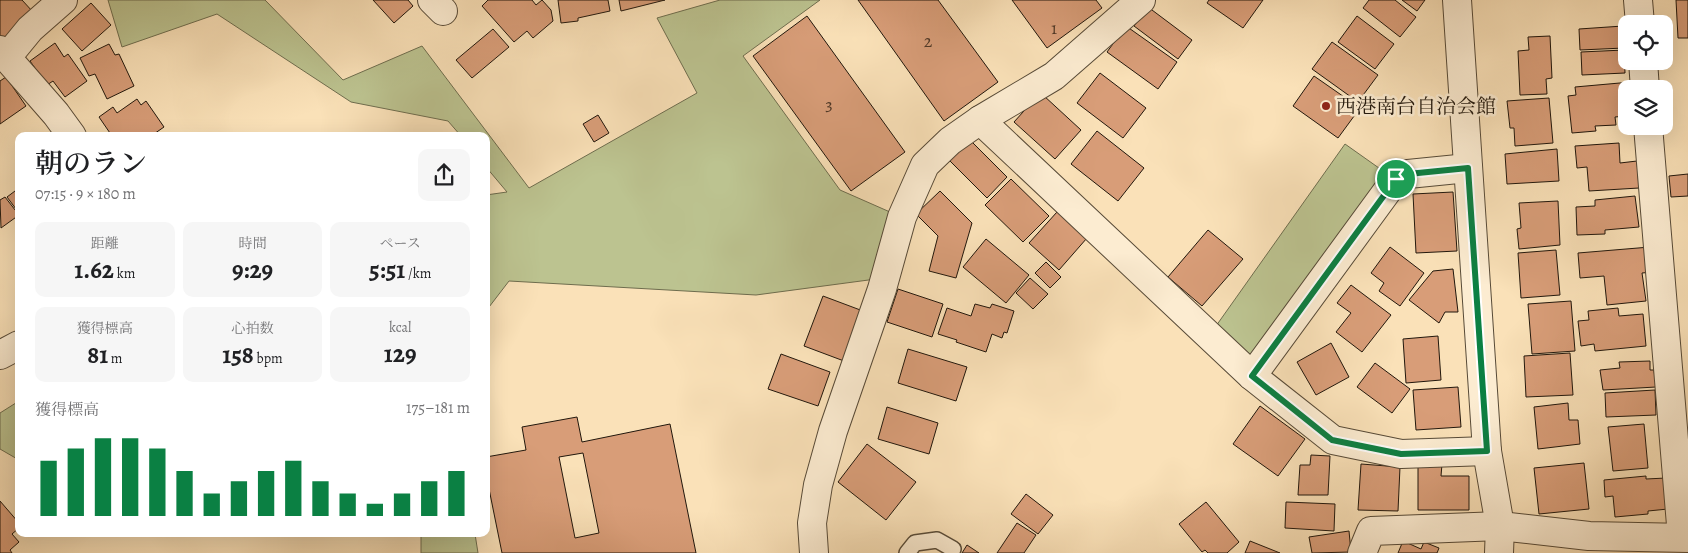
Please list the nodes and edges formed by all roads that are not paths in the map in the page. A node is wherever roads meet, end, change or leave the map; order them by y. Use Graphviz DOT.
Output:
graph roads {
  1 [pos="63,0"];
  2 [pos="1141,0"];
  3 [pos="1457,0"];
  4 [pos="1638,0"];
  5 [pos="1639,15"];
  6 [pos="3,54"];
  7 [pos="980,120"];
  8 [pos="69,132"];
  9 [pos="1649,135"];
  10 [pos="1468,168"];
  11 [pos="15,347"];
  12 [pos="0,355"];
  13 [pos="1252,376"];
  14 [pos="1487,451"];
  15 [pos="1500,526"];
  16 [pos="1673,541"];
  17 [pos="953,549"];
  18 [pos="814,553"];
  19 [pos="907,553"];
  20 [pos="1362,553"];
  21 [pos="1499,553"];
  1 -- 6 [label="street"];
  2 -- 7 [label="street"];
  3 -- 10 [label="street"];
  4 -- 5 [label="street"];
  6 -- 8 [label="street"];
  7 -- 13 [label="street"];
  7 -- 18 [label="street"];
  9 -- 16 [label="street"];
  10 -- 13 [label="street"];
  10 -- 14 [label="street"];
  11 -- 12 [label="street"];
  13 -- 14 [label="street"];
  14 -- 15 [label="street"];
  15 -- 16 [label="street"];
  15 -- 20 [label="street"];
  15 -- 21 [label="street"];
  17 -- 19 [label="lane"];
}
